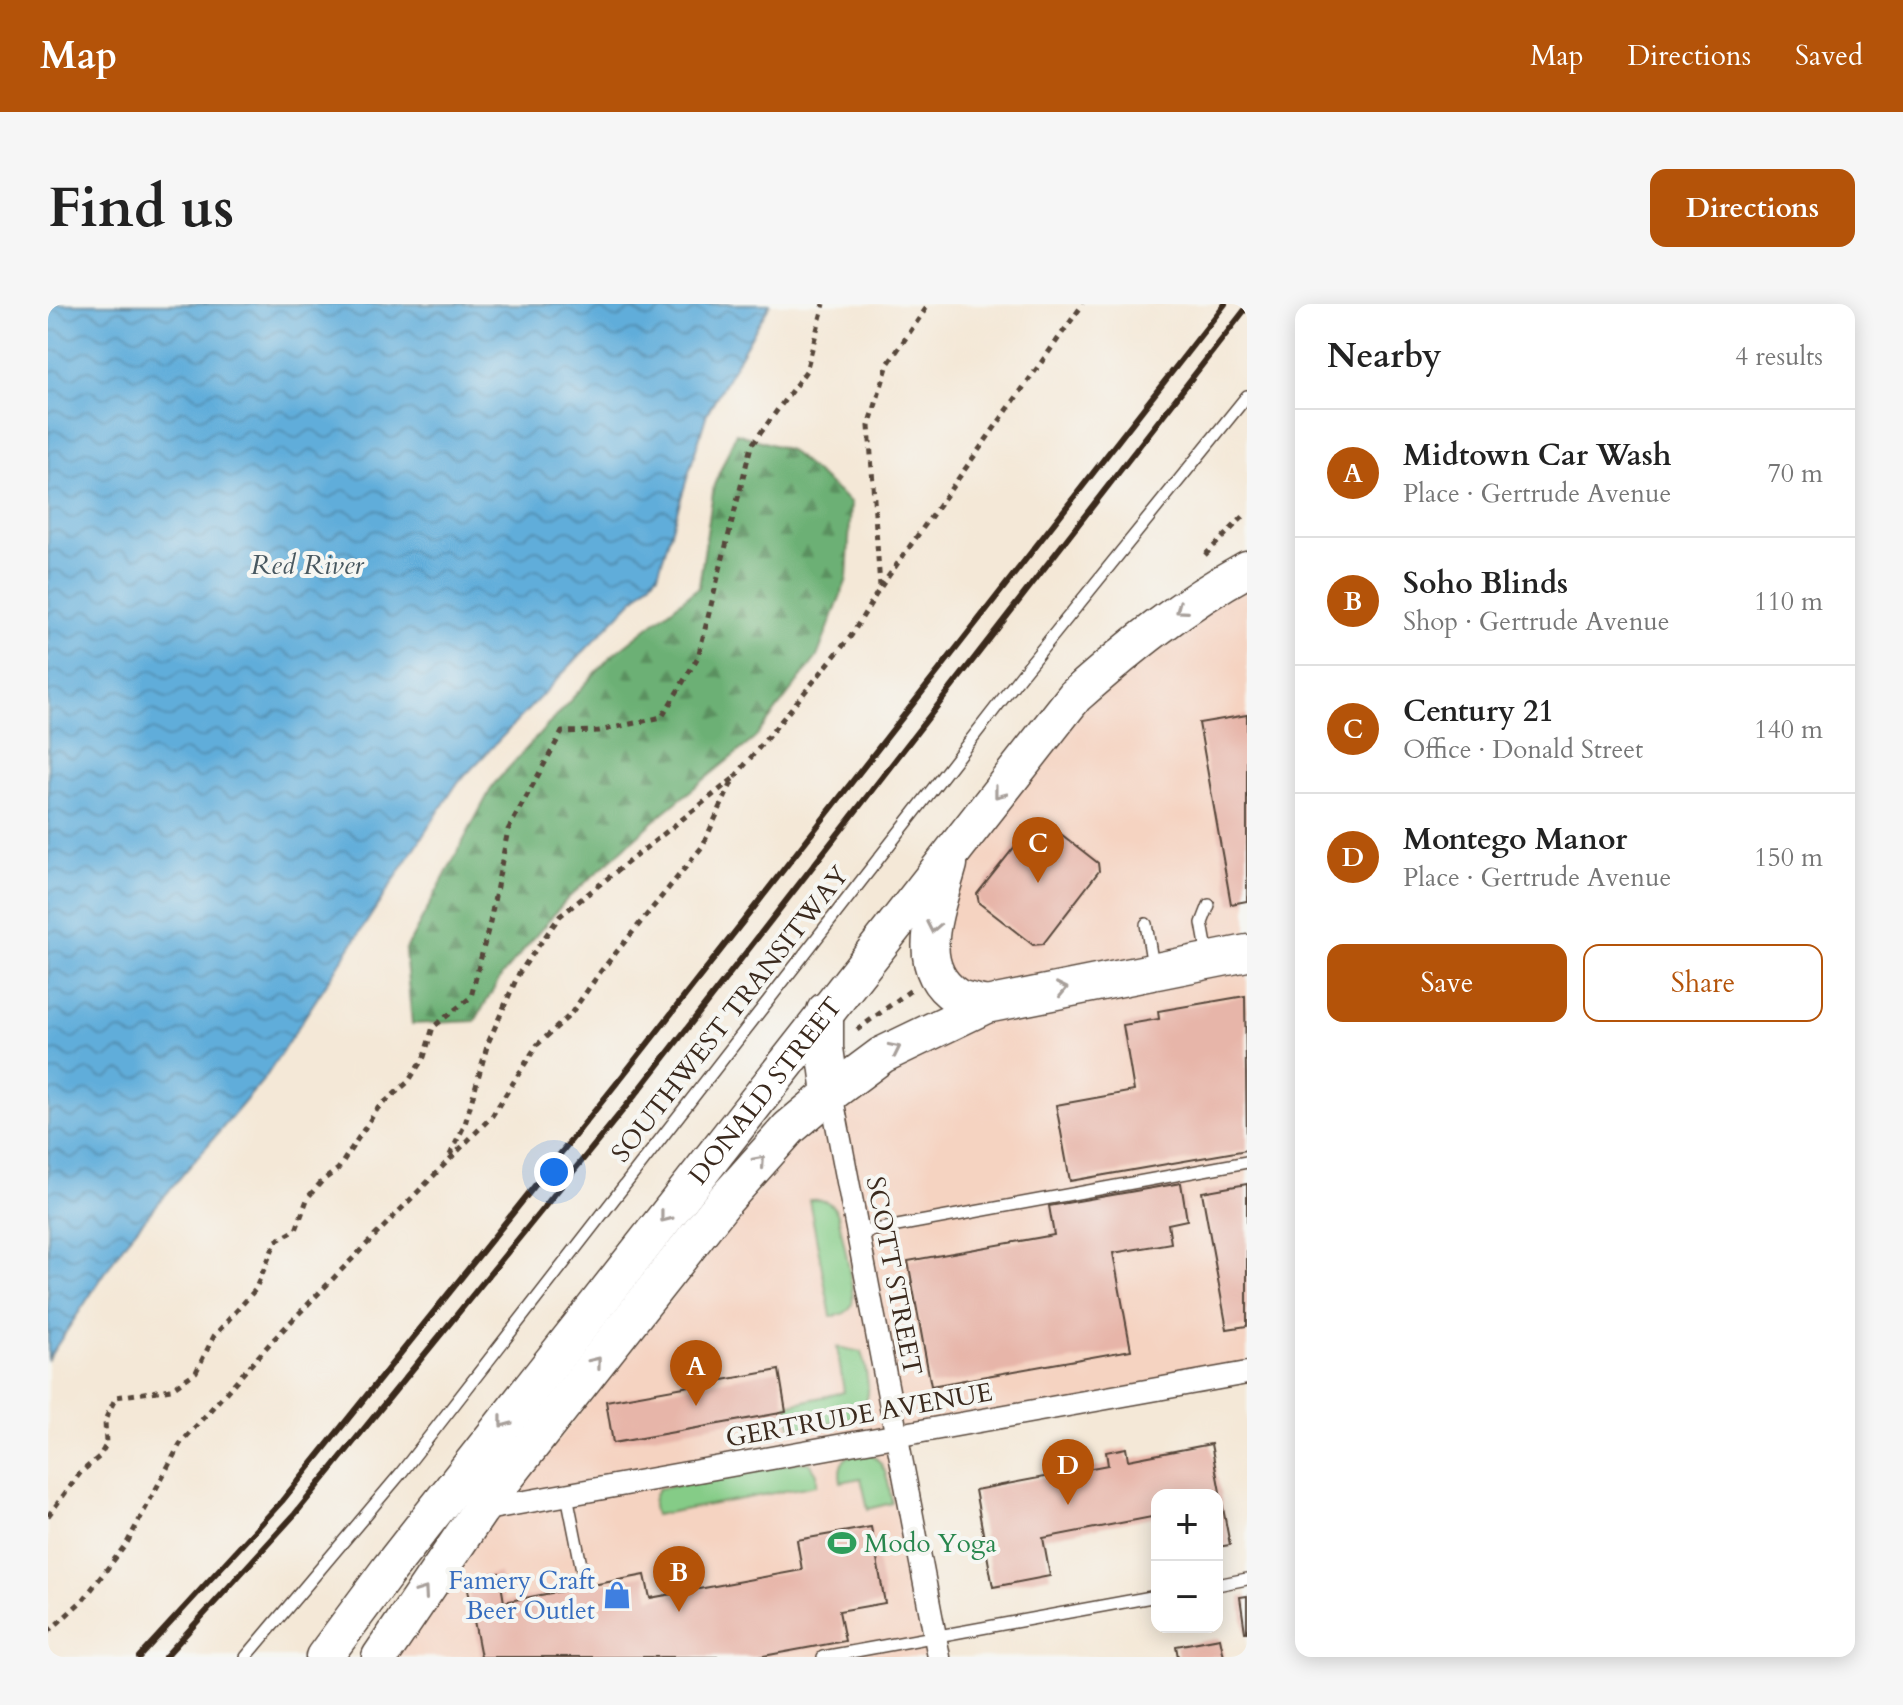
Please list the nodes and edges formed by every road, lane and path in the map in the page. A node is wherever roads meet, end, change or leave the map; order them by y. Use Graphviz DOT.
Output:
graph roads {
  1 [pos="824,304"];
  2 [pos="929,304"];
  3 [pos="1083,304"];
  4 [pos="1247,396"];
  5 [pos="1247,569"];
  6 [pos="880,588"];
  7 [pos="734,778"];
  8 [pos="952,851"];
  9 [pos="1209,905"];
  10 [pos="1146,924"];
  11 [pos="1247,953"];
  12 [pos="1209,960"];
  13 [pos="1154,970"];
  14 [pos="918,984"];
  15 [pos="986,1005"];
  16 [pos="825,1011"];
  17 [pos="857,1030"];
  18 [pos="831,1093"];
  19 [pos="448,1160"];
  20 [pos="1247,1162"];
  21 [pos="859,1233"];
  22 [pos="1247,1373"];
  23 [pos="896,1438"];
  24 [pos="567,1495"];
  25 [pos="480,1510"];
  26 [pos="48,1516"];
  27 [pos="583,1575"];
  28 [pos="1247,1579"];
  29 [pos="1223,1584"];
  30 [pos="1151,1597"];
  31 [pos="48,1632"];
  32 [pos="938,1647"];
  33 [pos="246,1657"];
  34 [pos="324,1657"];
  35 [pos="380,1657"];
  36 [pos="823,1657"];
  1 -- 26 [label="path"];
  2 -- 6 [label="path"];
  3 -- 6 [label="path"];
  4 -- 33 [label="lane, SOUTHWEST TRANSITWAY"];
  5 -- 8 [label="main road, DONALD STREET, one-way"];
  6 -- 7 [label="path"];
  7 -- 19 [label="path"];
  7 -- 19 [label="path"];
  8 -- 15 [label="main road, one-way"];
  8 -- 16 [label="main road, DONALD STREET"];
  9 -- 12 [label="lane"];
  10 -- 13 [label="lane"];
  11 -- 12 [label="main road, DONALD STREET"];
  12 -- 13 [label="main road, DONALD STREET"];
  15 -- 13 [label="main road, DONALD STREET, one-way"];
  14 -- 17 [label="path"];
  18 -- 15 [label="main road, DONALD STREET, one-way"];
  16 -- 18 [label="main road"];
  16 -- 34 [label="main road, DONALD STREET, one-way"];
  18 -- 21 [label="street, SCOTT STREET"];
  25 -- 18 [label="main road, DONALD STREET, one-way"];
  19 -- 31 [label="path"];
  20 -- 21 [label="lane"];
  21 -- 23 [label="street, SCOTT STREET"];
  22 -- 23 [label="street, GERTRUDE AVENUE"];
  23 -- 24 [label="street, GERTRUDE AVENUE"];
  23 -- 32 [label="street, SCOTT STREET"];
  24 -- 25 [label="street, GERTRUDE AVENUE"];
  24 -- 27 [label="lane"];
  35 -- 25 [label="main road, DONALD STREET, one-way"];
  28 -- 29 [label="lane"];
  30 -- 32 [label="lane"];
  32 -- 36 [label="lane"];
}
